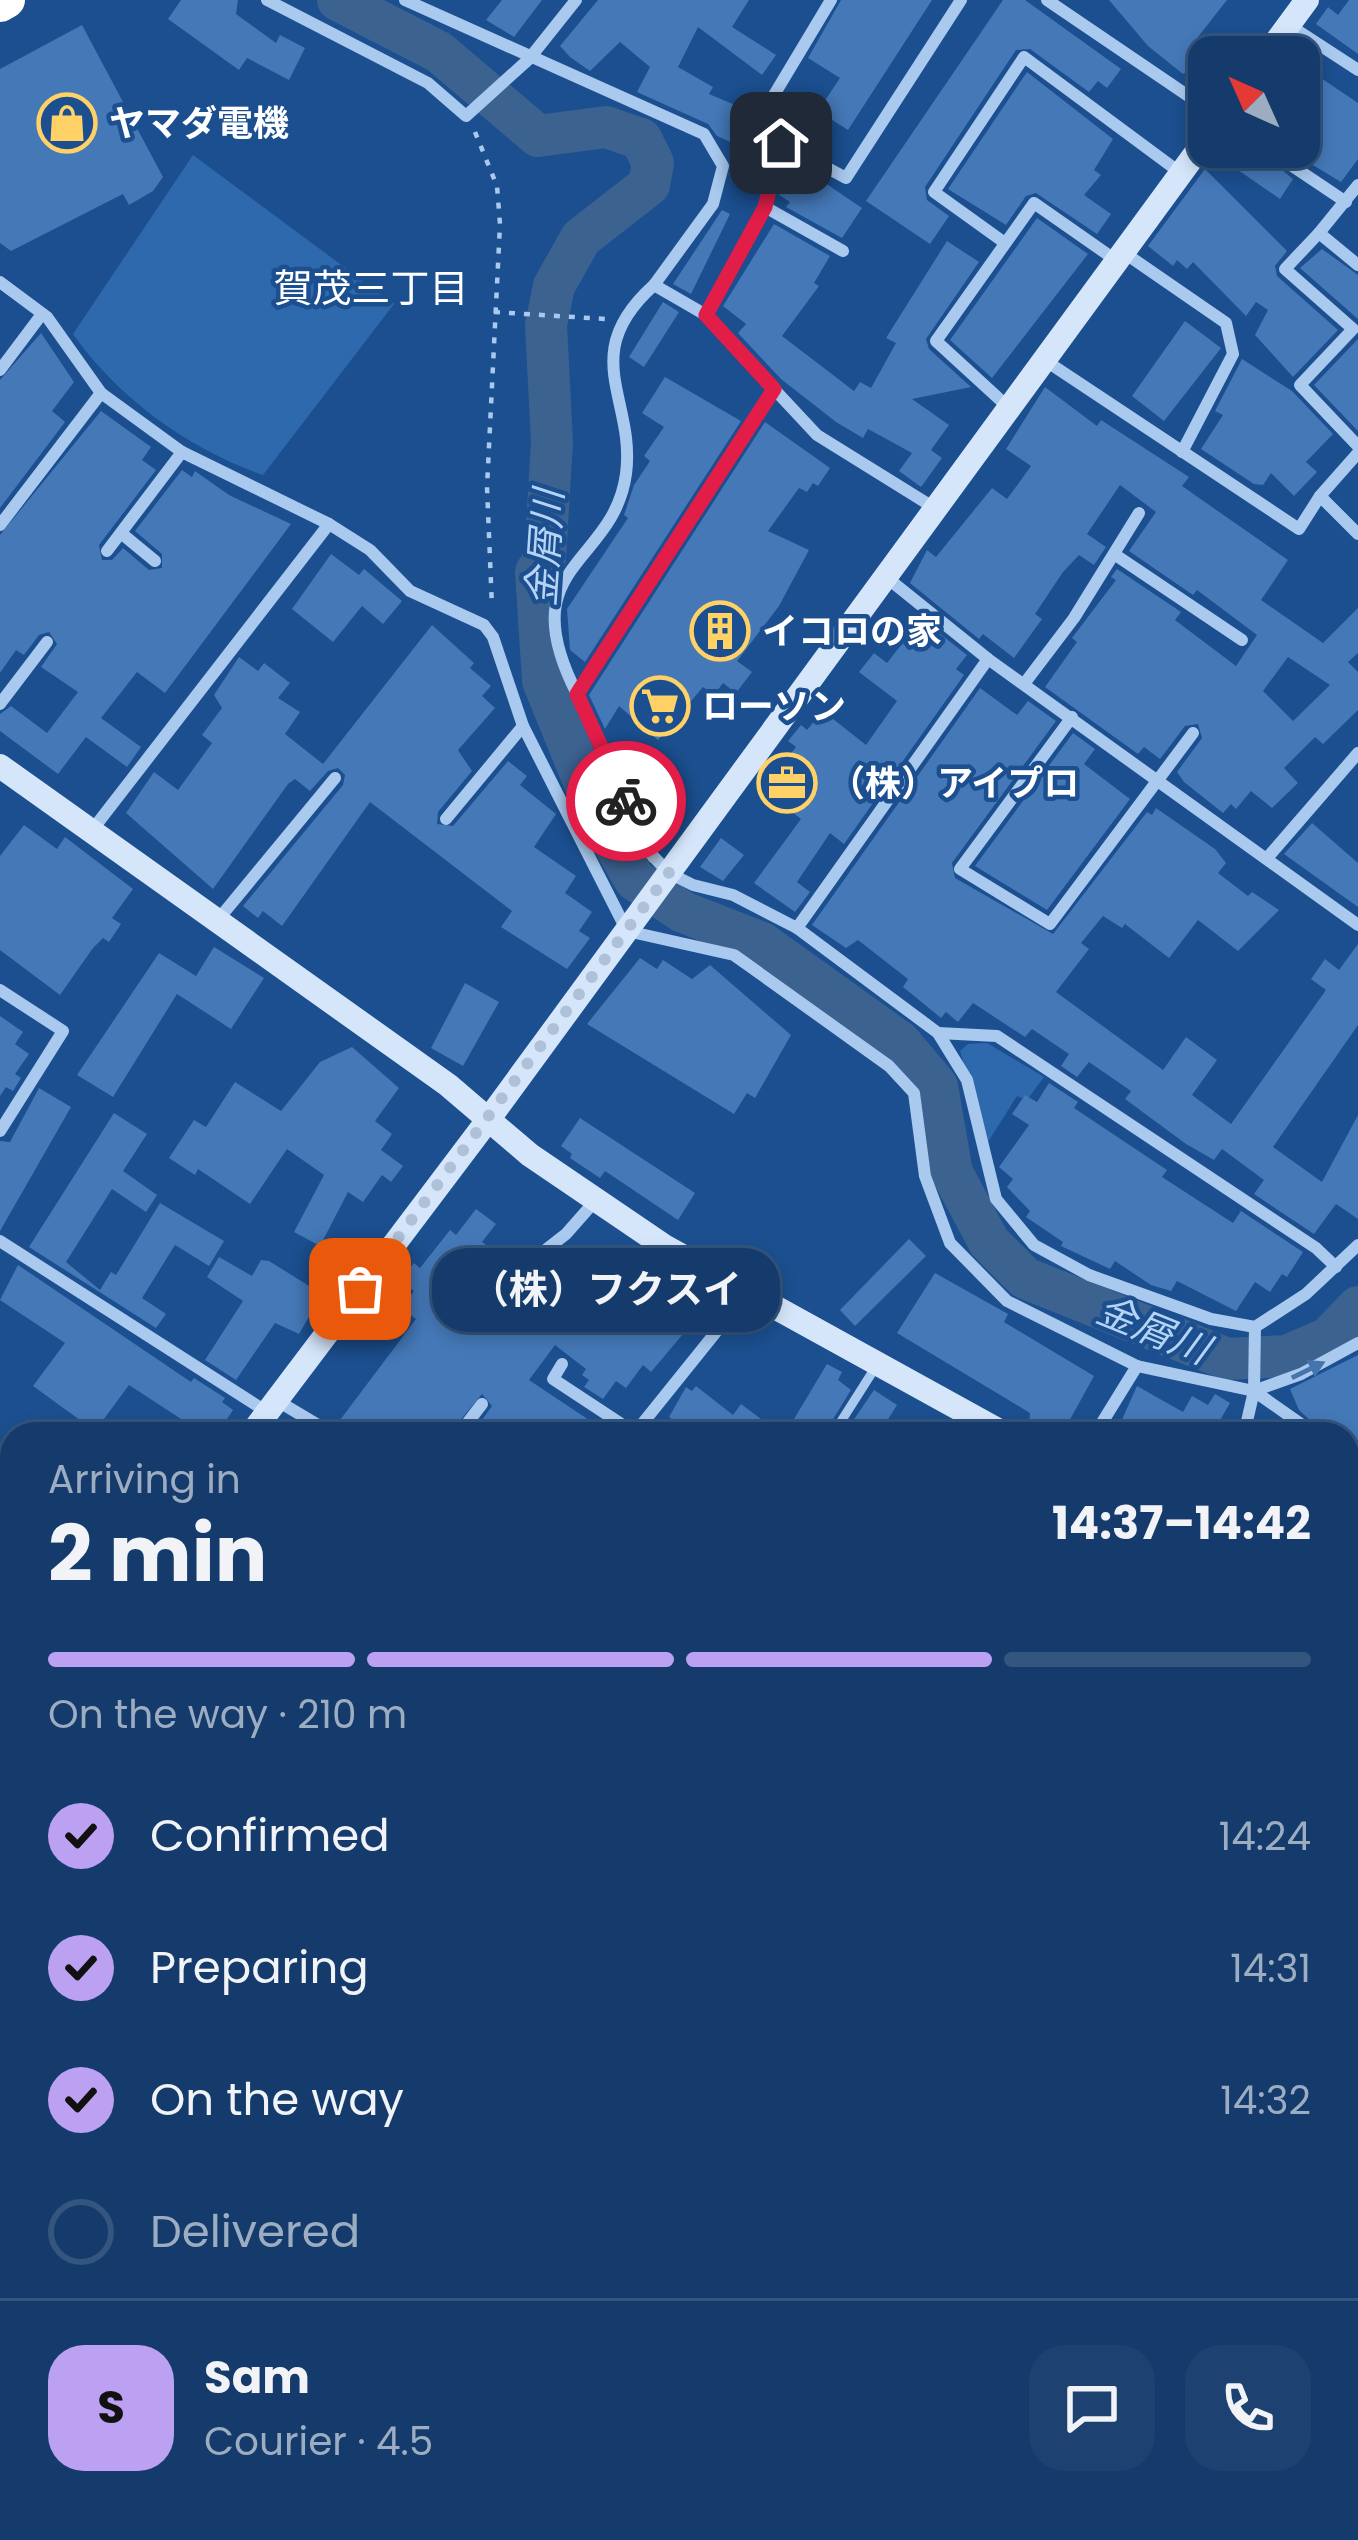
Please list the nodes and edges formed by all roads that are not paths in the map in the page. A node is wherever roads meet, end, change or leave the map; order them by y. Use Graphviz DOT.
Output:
graph roads {
  1 [pos="267,0"];
  2 [pos="405,0"];
  3 [pos="576,0"];
  4 [pos="831,0"];
  5 [pos="961,0"];
  6 [pos="1047,0"];
  7 [pos="1307,0"];
  8 [pos="1288,25"];
  9 [pos="1280,36"];
  10 [pos="529,59"];
  11 [pos="1358,70"];
  12 [pos="1188,96"];
  13 [pos="781,143"];
  14 [pos="1188,165"];
  15 [pos="1295,168"];
  16 [pos="1182,174"];
  17 [pos="1358,185"];
  18 [pos="1346,202"];
  19 [pos="765,207"];
  20 [pos="1318,233"];
  21 [pos="1005,244"];
  22 [pos="843,251"];
  23 [pos="1122,258"];
  24 [pos="1358,265"];
  25 [pos="0,282"];
  26 [pos="654,285"];
  27 [pos="42,314"];
  28 [pos="706,315"];
  29 [pos="1046,361"];
  30 [pos="0,370"];
  31 [pos="774,389"];
  32 [pos="101,393"];
  33 [pos="1009,408"];
  34 [pos="1358,450"];
  35 [pos="182,452"];
  36 [pos="1182,452"];
  37 [pos="1320,496"];
  38 [pos="933,507"];
  39 [pos="1139,513"];
  40 [pos="329,524"];
  41 [pos="0,525"];
  42 [pos="121,533"];
  43 [pos="1358,535"];
  44 [pos="107,551"];
  45 [pos="1114,554"];
  46 [pos="154,561"];
  47 [pos="884,575"];
  48 [pos="1242,640"];
  49 [pos="46,642"];
  50 [pos="988,659"];
  51 [pos="1024,684"];
  52 [pos="577,694"];
  53 [pos="0,704"];
  54 [pos="1072,717"];
  55 [pos="523,725"];
  56 [pos="1193,733"];
  57 [pos="1358,753"];
  58 [pos="0,766"];
  59 [pos="334,778"];
  60 [pos="1158,782"];
  61 [pos="446,819"];
  62 [pos="93,829"];
  63 [pos="1268,856"];
  64 [pos="669,873"];
  65 [pos="217,921"];
  66 [pos="1358,925"];
  67 [pos="797,928"];
  68 [pos="627,931"];
  69 [pos="0,990"];
  70 [pos="938,1033"];
  71 [pos="488,1120"];
  72 [pos="0,1132"];
  73 [pos="596,1200"];
  74 [pos="0,1241"];
  75 [pos="1358,1245"];
  76 [pos="1336,1267"];
  77 [pos="749,1291"];
  78 [pos="483,1318"];
  79 [pos="1255,1328"];
  80 [pos="1358,1343"];
  81 [pos="878,1363"];
  82 [pos="562,1364"];
  83 [pos="1137,1366"];
  84 [pos="1254,1391"];
  85 [pos="482,1404"];
  86 [pos="272,1406"];
  87 [pos="260,1422"];
  88 [pos="307,1422"];
  89 [pos="468,1422"];
  90 [pos="619,1422"];
  91 [pos="644,1422"];
  92 [pos="841,1422"];
  93 [pos="984,1422"];
  94 [pos="1103,1422"];
  95 [pos="1247,1422"];
  96 [pos="1298,1422"];
  1 -- 10 [label="street"];
  2 -- 10 [label="street"];
  3 -- 10 [label="street"];
  4 -- 13 [label="street"];
  5 -- 13 [label="street"];
  6 -- 12 [label="street"];
  7 -- 8 [label="street"];
  8 -- 9 [label="street"];
  8 -- 11 [label="street"];
  10 -- 26 [label="street"];
  13 -- 19 [label="street"];
  14 -- 16 [label="street"];
  15 -- 18 [label="street"];
  16 -- 21 [label="street"];
  16 -- 23 [label="street"];
  17 -- 18 [label="street"];
  18 -- 20 [label="street"];
  19 -- 22 [label="street"];
  19 -- 28 [label="street"];
  20 -- 24 [label="street"];
  20 -- 34 [label="street"];
  21 -- 23 [label="street"];
  21 -- 33 [label="street"];
  23 -- 29 [label="street"];
  23 -- 36 [label="street"];
  25 -- 27 [label="street"];
  26 -- 28 [label="street"];
  26 -- 52 [label="street"];
  27 -- 30 [label="street"];
  27 -- 32 [label="street"];
  28 -- 31 [label="street"];
  29 -- 33 [label="street"];
  29 -- 36 [label="street"];
  31 -- 38 [label="street"];
  31 -- 52 [label="street"];
  32 -- 35 [label="street"];
  32 -- 41 [label="street"];
  33 -- 38 [label="street"];
  34 -- 37 [label="street"];
  35 -- 40 [label="street"];
  35 -- 42 [label="street"];
  36 -- 37 [label="street"];
  37 -- 43 [label="street"];
  38 -- 47 [label="street"];
  39 -- 45 [label="street"];
  40 -- 55 [label="street"];
  40 -- 62 [label="street"];
  42 -- 44 [label="street"];
  42 -- 46 [label="street"];
  45 -- 48 [label="street"];
  45 -- 51 [label="street"];
  47 -- 50 [label="street"];
  47 -- 64 [label="street"];
  49 -- 53 [label="street"];
  50 -- 51 [label="street"];
  50 -- 67 [label="street"];
  51 -- 54 [label="street"];
  52 -- 64 [label="street"];
  54 -- 60 [label="street"];
  54 -- 60 [label="street"];
  55 -- 61 [label="street"];
  55 -- 68 [label="street"];
  56 -- 60 [label="street"];
  57 -- 63 [label="street"];
  58 -- 62 [label="street"];
  59 -- 65 [label="street"];
  60 -- 63 [label="street"];
  62 -- 65 [label="street"];
  63 -- 66 [label="street"];
  64 -- 67 [label="street"];
  64 -- 68 [label="street"];
  65 -- 71 [label="street"];
  67 -- 70 [label="street"];
  68 -- 71 [label="street"];
  68 -- 83 [label="street"];
  69 -- 72 [label="street"];
  70 -- 76 [label="street"];
  70 -- 79 [label="street"];
  71 -- 73 [label="street"];
  71 -- 86 [label="street"];
  73 -- 77 [label="street"];
  73 -- 78 [label="street"];
  74 -- 86 [label="street"];
  75 -- 76 [label="street"];
  76 -- 79 [label="street"];
  77 -- 81 [label="street"];
  77 -- 91 [label="street"];
  79 -- 84 [label="street"];
  84 -- 80 [label="street, one-way"];
  81 -- 92 [label="lane"];
  81 -- 93 [label="street"];
  82 -- 90 [label="street"];
  83 -- 84 [label="street"];
  83 -- 94 [label="street"];
  84 -- 95 [label="street"];
  84 -- 96 [label="street"];
  85 -- 89 [label="street"];
  86 -- 87 [label="street"];
  86 -- 88 [label="street"];
}
